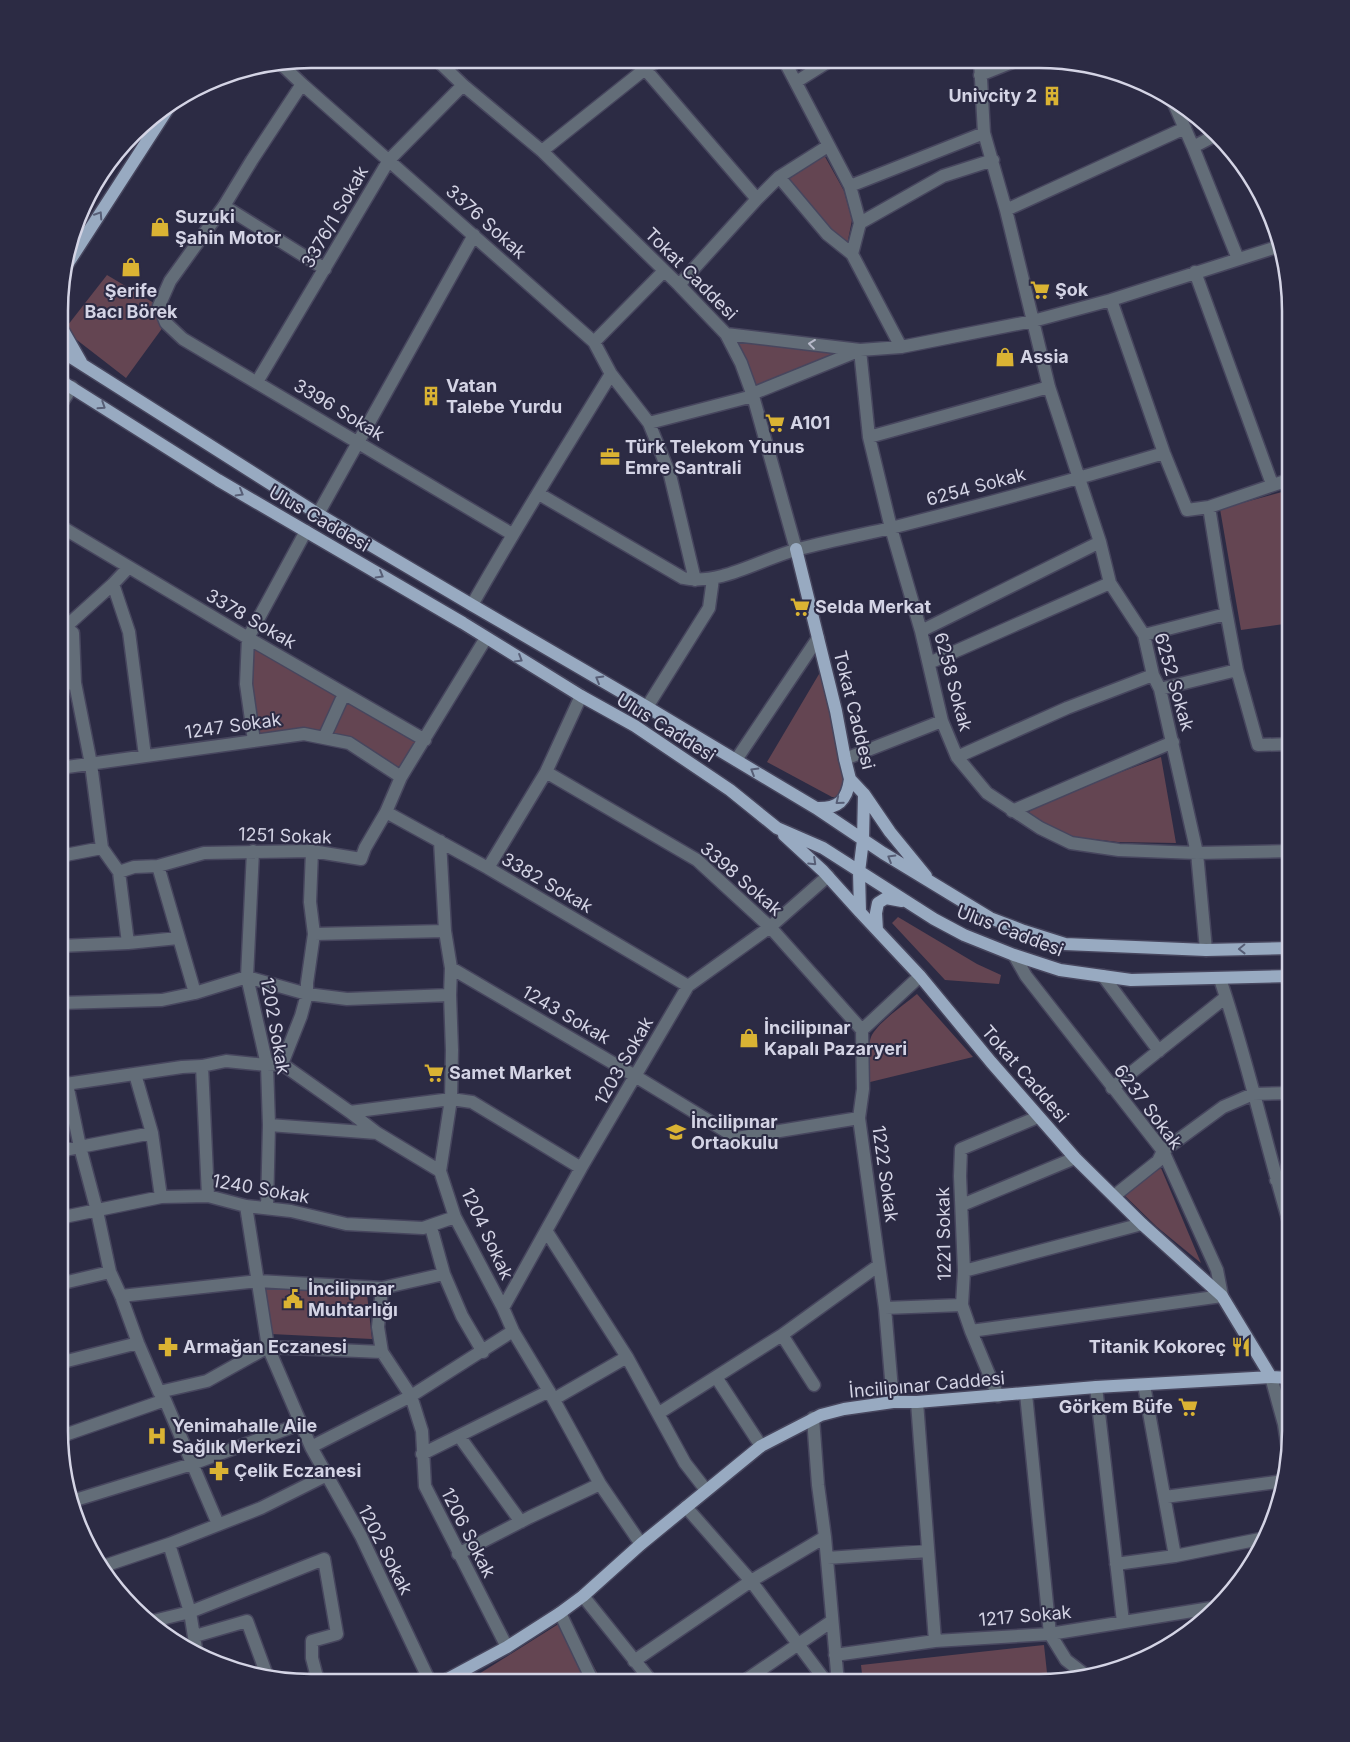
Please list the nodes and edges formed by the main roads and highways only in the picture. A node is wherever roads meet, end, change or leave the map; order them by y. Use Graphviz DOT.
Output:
graph roads {
  1 [pos="161,120"];
  2 [pos="75,253"];
  3 [pos="68,341"];
  4 [pos="68,355"];
  5 [pos="83,364"];
  6 [pos="68,385"];
  7 [pos="796,549"];
  8 [pos="850,779"];
  9 [pos="864,794"];
  10 [pos="816,808"];
  11 [pos="777,828"];
  12 [pos="863,840"];
  13 [pos="859,872"];
  14 [pos="932,883"];
  15 [pos="911,904"];
  16 [pos="860,912"];
  17 [pos="877,930"];
  18 [pos="1282,948"];
  19 [pos="1282,976"];
  20 [pos="1271,1377"];
  21 [pos="1282,1378"];
  22 [pos="457,1674"];
  2 -- 1 [label="main road, one-way"];
  3 -- 5 [label="main road"];
  4 -- 5 [label="main road, Ulus Caddesi"];
  10 -- 5 [label="main road, Ulus Caddesi, one-way"];
  6 -- 11 [label="main road, Ulus Caddesi, one-way"];
  7 -- 8 [label="main road, Tokat Caddesi"];
  8 -- 9 [label="main road, Tokat Caddesi"];
  8 -- 10 [label="main road, one-way"];
  9 -- 12 [label="main road, Tokat Caddesi"];
  9 -- 14 [label="main road"];
  10 -- 12 [label="main road, Ulus Caddesi"];
  11 -- 13 [label="main road, Ulus Caddesi"];
  11 -- 16 [label="main road, one-way"];
  12 -- 13 [label="main road, Tokat Caddesi"];
  14 -- 12 [label="main road, Ulus Caddesi, one-way"];
  13 -- 15 [label="main road, Ulus Caddesi"];
  13 -- 16 [label="main road, Tokat Caddesi"];
  18 -- 14 [label="main road, Ulus Caddesi, one-way"];
  15 -- 17 [label="main road"];
  15 -- 19 [label="main road, Ulus Caddesi"];
  16 -- 17 [label="main road, Tokat Caddesi"];
  17 -- 20 [label="main road, Tokat Caddesi"];
  20 -- 21 [label="main road, İncilipınar Caddesi"];
  20 -- 22 [label="main road, İncilipınar Caddesi"];
}
